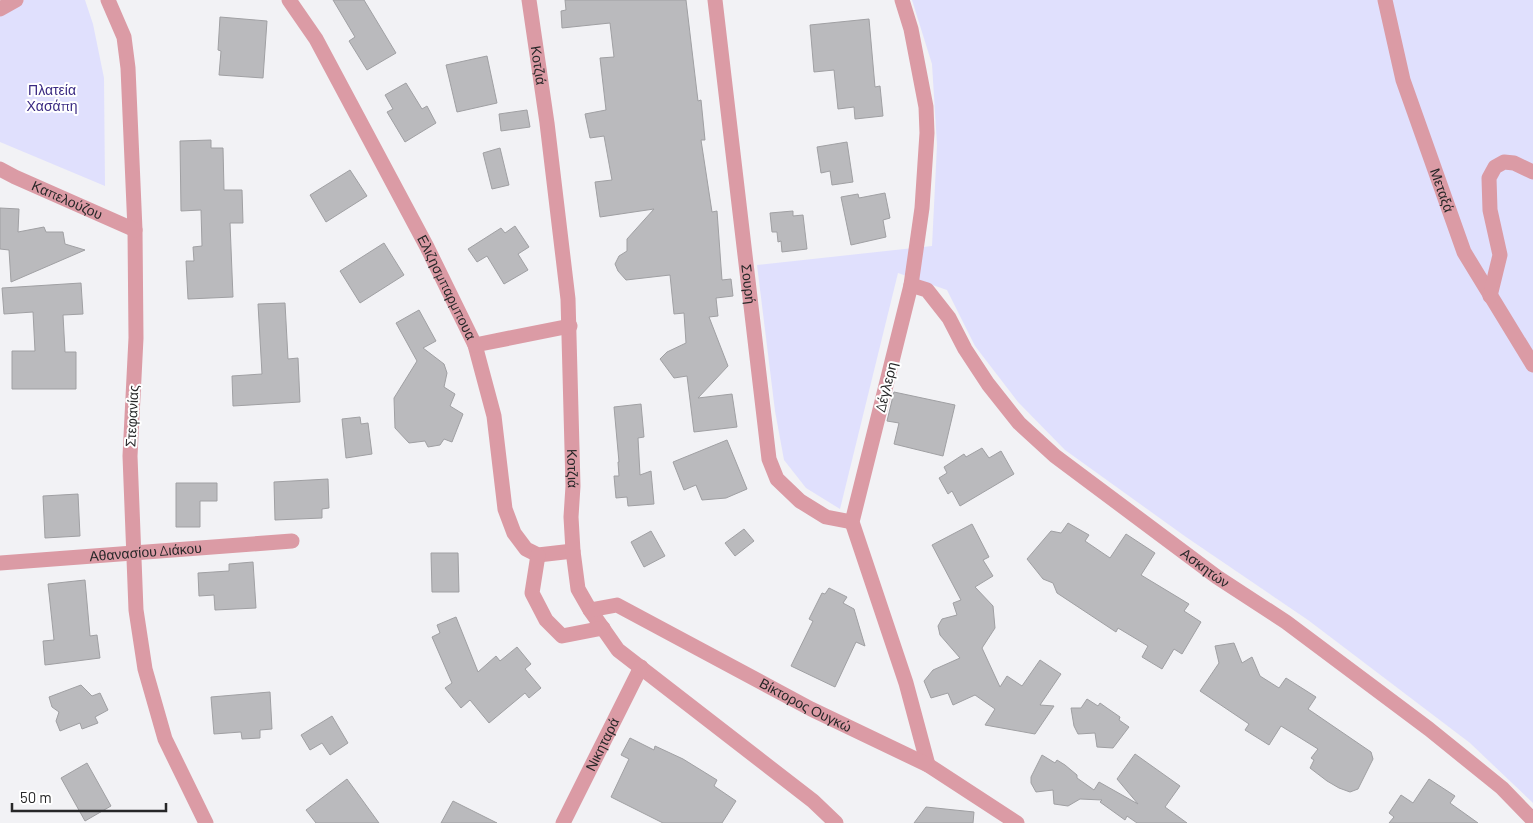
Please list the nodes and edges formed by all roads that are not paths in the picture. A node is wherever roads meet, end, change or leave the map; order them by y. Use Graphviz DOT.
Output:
graph roads {
  1 [pos="16,0"];
  2 [pos="108,0"];
  3 [pos="289,0"];
  4 [pos="529,0"];
  5 [pos="716,0"];
  6 [pos="902,0"];
  7 [pos="1385,0"];
  8 [pos="0,9"];
  9 [pos="0,169"];
  10 [pos="1533,172"];
  11 [pos="135,230"];
  12 [pos="911,285"];
  13 [pos="1490,296"];
  14 [pos="570,326"];
  15 [pos="475,345"];
  16 [pos="1533,365"];
  17 [pos="852,522"];
  18 [pos="292,541"];
  19 [pos="573,551"];
  20 [pos="133,553"];
  21 [pos="538,555"];
  22 [pos="0,563"];
  23 [pos="590,610"];
  24 [pos="603,628"];
  25 [pos="641,667"];
  26 [pos="928,765"];
  27 [pos="1533,820"];
  28 [pos="206,823"];
  29 [pos="562,823"];
  30 [pos="836,823"];
  31 [pos="1017,823"];
  1 -- 8 [label="street"];
  2 -- 11 [label="street, Στεφανίας"];
  3 -- 15 [label="street, Ελιζησμπαρμπουα"];
  4 -- 14 [label="street, Κοτζιά"];
  5 -- 17 [label="street, Σουρή"];
  6 -- 12 [label="street, Δέγλερη"];
  7 -- 13 [label="street, Μεταξά"];
  9 -- 11 [label="street, Καπελούζου"];
  10 -- 13 [label="street"];
  11 -- 20 [label="street, Στεφανίας"];
  12 -- 17 [label="street, Δέγλερη"];
  12 -- 27 [label="street, Ασκητών"];
  13 -- 16 [label="street, Μεταξά"];
  14 -- 15 [label="street"];
  14 -- 19 [label="street, Κοτζιά"];
  15 -- 21 [label="street, Ελιζησμπαρμπουα"];
  17 -- 26 [label="street"];
  18 -- 20 [label="street, Αθανασίου Διάκου"];
  19 -- 21 [label="street"];
  19 -- 23 [label="street, Κοτζιά"];
  20 -- 22 [label="street, Αθανασίου Διάκου"];
  20 -- 28 [label="street, Στεφανίας"];
  21 -- 24 [label="street"];
  23 -- 24 [label="street, Κοτζιά"];
  23 -- 26 [label="street, Βίκτορος Ουγκώ"];
  24 -- 25 [label="street, Κοτζιά"];
  25 -- 29 [label="street, Νικηταρά"];
  25 -- 30 [label="street, Κοτζιά"];
  26 -- 31 [label="street, Βίκτορος Ουγκώ"];
}
